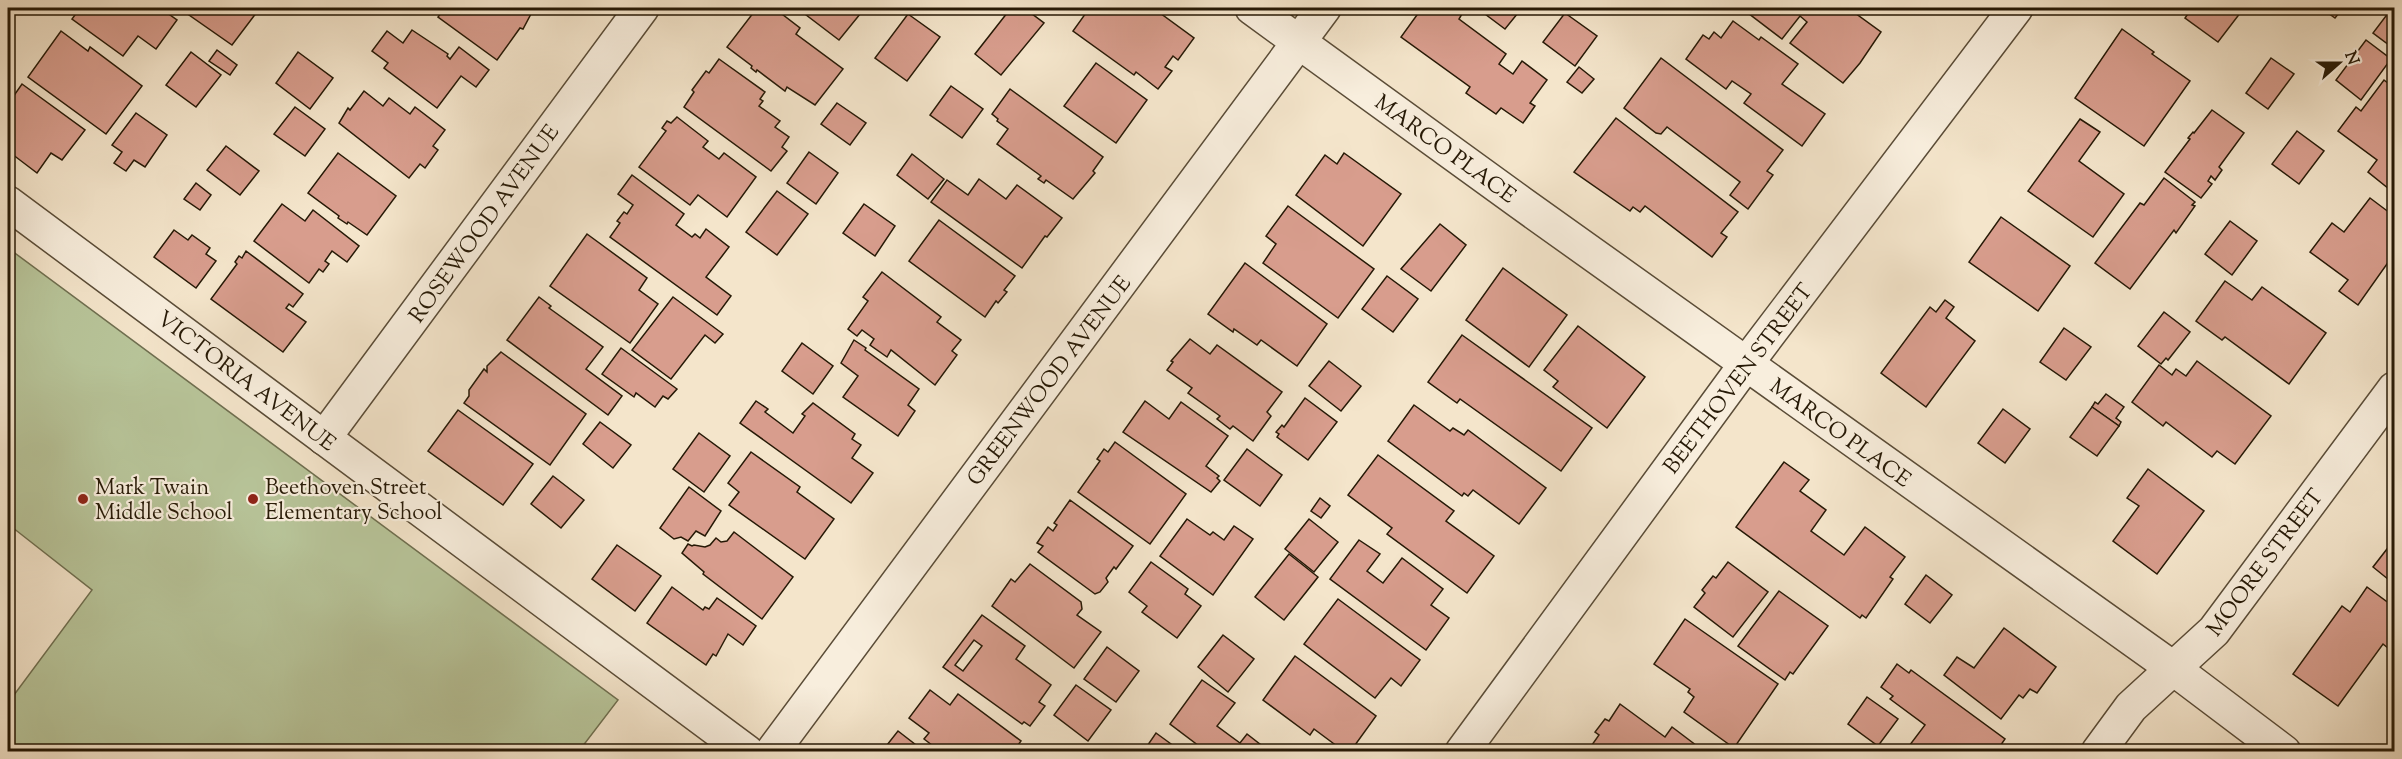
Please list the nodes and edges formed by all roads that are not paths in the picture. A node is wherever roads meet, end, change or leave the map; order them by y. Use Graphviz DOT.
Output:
graph roads {
  1 [pos="642,8"];
  2 [pos="1252,8"];
  3 [pos="1324,8"];
  4 [pos="2016,8"];
  5 [pos="1299,42"];
  6 [pos="8,203"];
  7 [pos="1746,364"];
  8 [pos="2394,389"];
  9 [pos="324,438"];
  10 [pos="2174,669"];
  11 [pos="747,752"];
  12 [pos="772,752"];
  13 [pos="1462,752"];
  14 [pos="2098,752"];
  15 [pos="2284,752"];
  1 -- 9 [label="street, ROSEWOOD AVENUE"];
  2 -- 5 [label="street, MARCO PLACE"];
  3 -- 5 [label="street, GREENWOOD AVENUE"];
  4 -- 7 [label="street, BEETHOVEN STREET"];
  5 -- 7 [label="street, MARCO PLACE"];
  5 -- 12 [label="street, GREENWOOD AVENUE"];
  6 -- 9 [label="street, VICTORIA AVENUE"];
  7 -- 10 [label="street, MARCO PLACE"];
  7 -- 13 [label="street, BEETHOVEN STREET"];
  8 -- 10 [label="street, MOORE STREET"];
  9 -- 11 [label="street, VICTORIA AVENUE"];
  10 -- 14 [label="street, MOORE STREET"];
  10 -- 15 [label="street, MARCO PLACE"];
}
